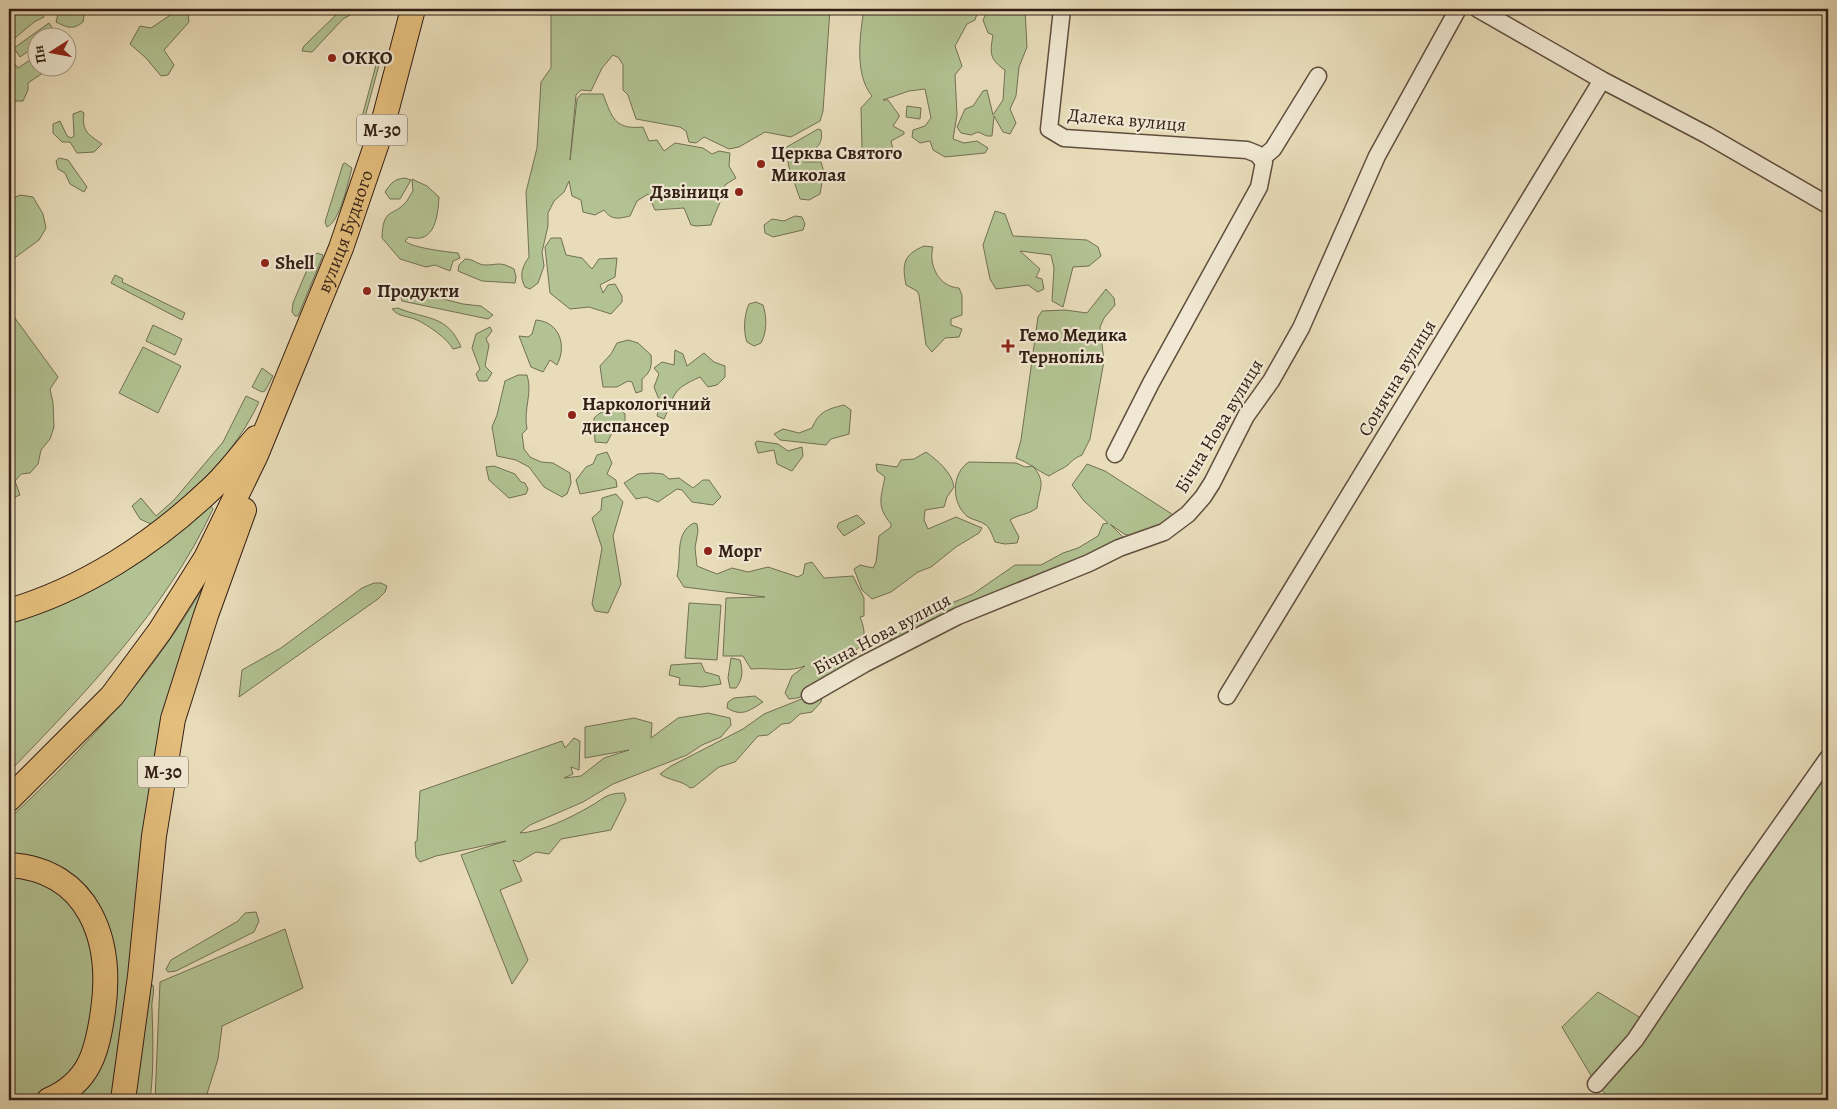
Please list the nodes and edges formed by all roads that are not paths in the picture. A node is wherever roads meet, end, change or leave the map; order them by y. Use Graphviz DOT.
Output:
graph roads {
  1 [pos="413,9"];
  2 [pos="1062,9"];
  3 [pos="1458,9"];
  4 [pos="1478,9"];
  5 [pos="1318,76"];
  6 [pos="1602,80"];
  7 [pos="1262,158"];
  8 [pos="1828,205"];
  9 [pos="270,422"];
  10 [pos="1115,454"];
  11 [pos="256,455"];
  12 [pos="9,611"];
  13 [pos="810,695"];
  14 [pos="1227,696"];
  15 [pos="1828,758"];
  16 [pos="9,799"];
  17 [pos="9,866"];
  18 [pos="1596,1084"];
  19 [pos="49,1100"];
  20 [pos="123,1100"];
  1 -- 9 [label="highway, вулиця Будного / М-30"];
  2 -- 7 [label="street, Далека вулиця"];
  3 -- 13 [label="street, Бічна Нова вулиця"];
  4 -- 6 [label="street"];
  5 -- 7 [label="street"];
  6 -- 8 [label="street"];
  6 -- 14 [label="street, Сонячна вулиця"];
  7 -- 10 [label="street"];
  9 -- 11 [label="highway, М-30"];
  9 -- 12 [label="highway"];
  11 -- 16 [label="highway, М-30"];
  11 -- 20 [label="highway, М-30"];
  15 -- 18 [label="street"];
  17 -- 19 [label="highway"];
}
